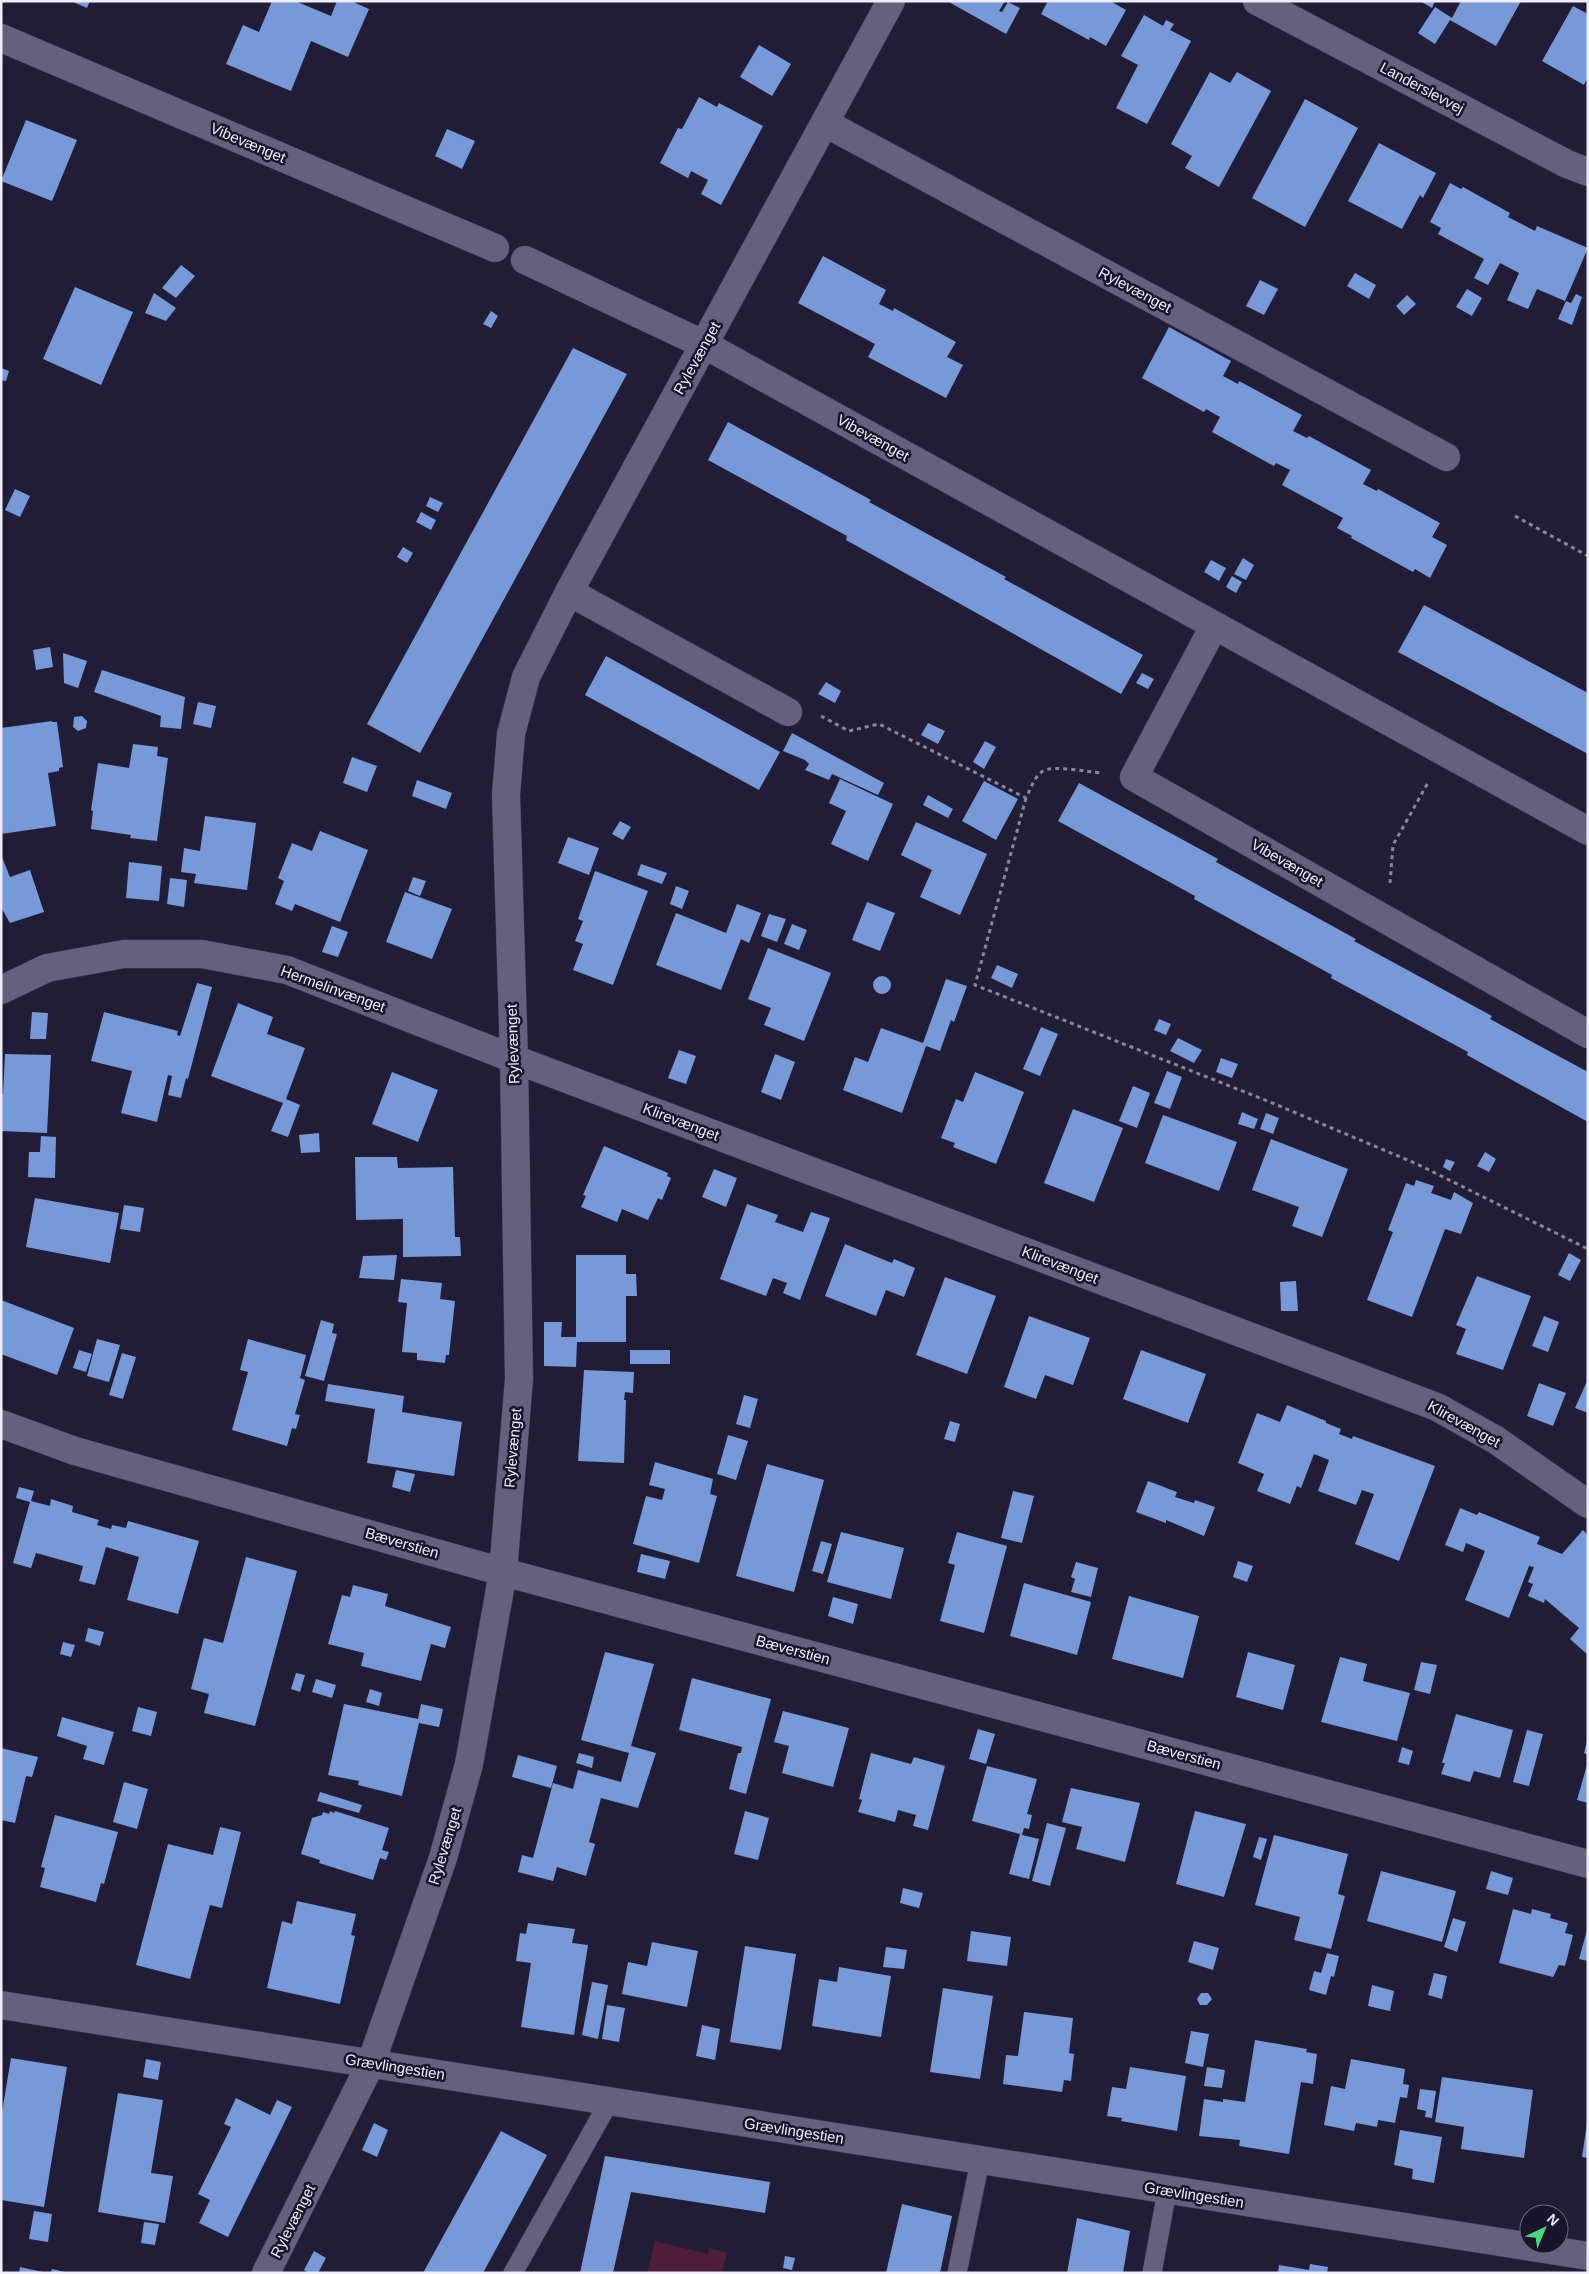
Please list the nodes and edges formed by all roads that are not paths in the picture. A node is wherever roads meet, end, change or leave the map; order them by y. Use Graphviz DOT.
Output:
graph roads {
  1 [pos="891,1"];
  2 [pos="1257,1"];
  3 [pos="1,38"];
  4 [pos="824,124"];
  5 [pos="1588,172"];
  6 [pos="495,248"];
  7 [pos="526,260"];
  8 [pos="705,345"];
  9 [pos="1446,457"];
  10 [pos="569,592"];
  11 [pos="1214,626"];
  12 [pos="788,712"];
  13 [pos="1588,831"];
  14 [pos="1,990"];
  15 [pos="1588,1034"];
  16 [pos="514,1059"];
  17 [pos="1,1424"];
  18 [pos="1588,1504"];
  19 [pos="503,1572"];
  20 [pos="1588,1864"];
  21 [pos="1,2005"];
  22 [pos="371,2063"];
  23 [pos="610,2102"];
  24 [pos="980,2161"];
  25 [pos="1167,2191"];
  26 [pos="1588,2256"];
  27 [pos="266,2273"];
  28 [pos="514,2273"];
  29 [pos="957,2273"];
  30 [pos="1152,2273"];
  1 -- 4 [label="street, Rylevænget"];
  2 -- 5 [label="street, Landerslevvej"];
  3 -- 6 [label="street, Vibevænget"];
  4 -- 8 [label="street, Rylevænget"];
  4 -- 9 [label="street, Rylevænget"];
  7 -- 8 [label="street, Vibevænget"];
  8 -- 10 [label="street, Rylevænget"];
  8 -- 11 [label="street, Vibevænget"];
  10 -- 12 [label="street"];
  10 -- 16 [label="street, Rylevænget"];
  11 -- 13 [label="street, Vibevænget"];
  11 -- 15 [label="street, Vibevænget"];
  14 -- 16 [label="street, Hermelinvænget"];
  16 -- 18 [label="street, Klirevænget"];
  16 -- 19 [label="street, Rylevænget"];
  17 -- 19 [label="street, Bæverstien"];
  19 -- 20 [label="street, Bæverstien"];
  19 -- 22 [label="street, Rylevænget"];
  21 -- 22 [label="street, Grævlingestien"];
  22 -- 23 [label="street, Grævlingestien"];
  22 -- 27 [label="street, Rylevænget"];
  23 -- 24 [label="street, Grævlingestien"];
  23 -- 28 [label="lane"];
  24 -- 25 [label="street, Grævlingestien"];
  24 -- 29 [label="lane"];
  25 -- 26 [label="street, Grævlingestien"];
  25 -- 30 [label="lane"];
}
